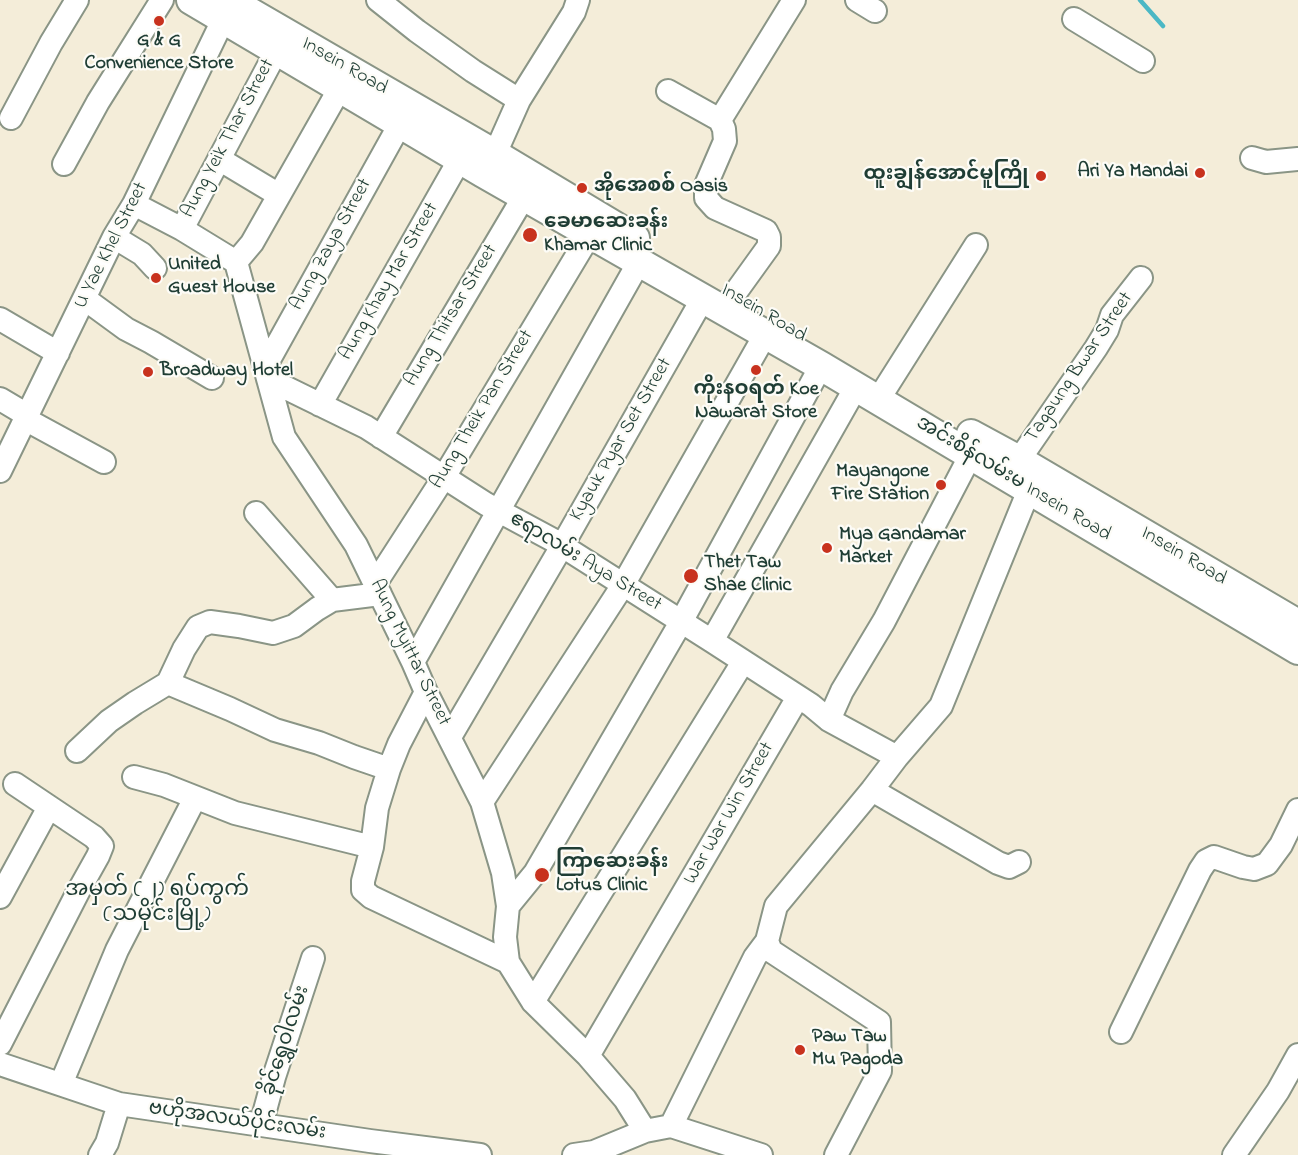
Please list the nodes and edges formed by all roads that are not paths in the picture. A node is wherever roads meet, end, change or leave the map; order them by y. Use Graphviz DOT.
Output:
graph roads {
  1 [pos="77,0"];
  2 [pos="162,0"];
  3 [pos="191,0"];
  4 [pos="378,0"];
  5 [pos="578,0"];
  6 [pos="794,0"];
  7 [pos="225,7"];
  8 [pos="1074,19"];
  9 [pos="277,50"];
  10 [pos="1143,62"];
  11 [pos="340,88"];
  12 [pos="668,91"];
  13 [pos="519,100"];
  14 [pos="11,118"];
  15 [pos="720,120"];
  16 [pos="400,124"];
  17 [pos="1252,158"];
  18 [pos="219,159"];
  19 [pos="1298,159"];
  20 [pos="479,162"];
  21 [pos="64,165"];
  22 [pos="529,187"];
  23 [pos="279,195"];
  24 [pos="134,204"];
  25 [pos="182,229"];
  26 [pos="590,234"];
  27 [pos="114,237"];
  28 [pos="976,245"];
  29 [pos="236,262"];
  30 [pos="639,262"];
  31 [pos="155,268"];
  32 [pos="1141,278"];
  33 [pos="733,296"];
  34 [pos="703,298"];
  35 [pos="85,299"];
  36 [pos="0,319"];
  37 [pos="765,334"];
  38 [pos="58,353"];
  39 [pos="821,366"];
  40 [pos="266,373"];
  41 [pos="212,378"];
  42 [pos="873,391"];
  43 [pos="0,399"];
  44 [pos="320,405"];
  45 [pos="26,417"];
  46 [pos="381,437"];
  47 [pos="976,447"];
  48 [pos="1019,460"];
  49 [pos="104,462"];
  50 [pos="0,471"];
  51 [pos="444,477"];
  52 [pos="1029,490"];
  53 [pos="499,511"];
  54 [pos="256,513"];
  55 [pos="562,546"];
  56 [pos="623,585"];
  57 [pos="377,589"];
  58 [pos="332,600"];
  59 [pos="681,622"];
  60 [pos="1298,624"];
  61 [pos="712,641"];
  62 [pos="1298,650"];
  63 [pos="413,662"];
  64 [pos="743,662"];
  65 [pos="168,683"];
  66 [pos="426,692"];
  67 [pos="798,697"];
  68 [pos="828,720"];
  69 [pos="450,737"];
  70 [pos="77,751"];
  71 [pos="897,757"];
  72 [pos="389,769"];
  73 [pos="134,777"];
  74 [pos="15,784"];
  75 [pos="872,790"];
  76 [pos="195,798"];
  77 [pos="482,802"];
  78 [pos="49,807"];
  79 [pos="1298,810"];
  80 [pos="372,847"];
  81 [pos="1019,862"];
  82 [pos="0,897"];
  83 [pos="508,906"];
  84 [pos="769,946"];
  85 [pos="313,958"];
  86 [pos="508,962"];
  87 [pos="533,1002"];
  88 [pos="1121,1032"];
  89 [pos="0,1044"];
  90 [pos="1298,1055"];
  91 [pos="588,1056"];
  92 [pos="0,1064"];
  93 [pos="61,1084"];
  94 [pos="119,1104"];
  95 [pos="261,1125"];
  96 [pos="671,1126"];
  97 [pos="645,1131"];
  98 [pos="370,1148"];
  99 [pos="102,1154"];
  100 [pos="587,1154"];
  101 [pos="480,1155"];
  102 [pos="761,1155"];
  103 [pos="836,1155"];
  104 [pos="1234,1155"];
  1 -- 14 [label="street"];
  2 -- 21 [label="street"];
  3 -- 7 [label="main road, Insein Road"];
  4 -- 13 [label="street"];
  5 -- 13 [label="street, Aung Khay Mar Street"];
  6 -- 15 [label="street"];
  7 -- 9 [label="main road, Insein Road"];
  7 -- 20 [label="main road, Insein Road"];
  7 -- 24 [label="street, U Yae Khel Street"];
  8 -- 10 [label="street"];
  9 -- 11 [label="main road, Insein Road"];
  9 -- 18 [label="street, Aung Yeik Thar Street"];
  11 -- 16 [label="main road, Insein Road"];
  11 -- 23 [label="street"];
  12 -- 15 [label="street"];
  13 -- 20 [label="street, Aung Khay Mar Street"];
  15 -- 33 [label="street"];
  16 -- 20 [label="main road, Insein Road"];
  16 -- 40 [label="street, Aung Zaya Street"];
  17 -- 19 [label="street"];
  18 -- 23 [label="street"];
  18 -- 25 [label="street, Aung Yeik Thar Street"];
  20 -- 22 [label="main road, Insein Road"];
  20 -- 44 [label="street, Aung Khay Mar Street"];
  22 -- 26 [label="main road, Insein Road"];
  22 -- 33 [label="main road, Insein Road"];
  22 -- 46 [label="street, Aung Thitsar Street"];
  23 -- 29 [label="street"];
  24 -- 25 [label="street"];
  24 -- 27 [label="street, U Yae Khel Street"];
  25 -- 29 [label="street"];
  26 -- 30 [label="main road, Insein Road"];
  26 -- 51 [label="street, Aung Theik Pan Street"];
  27 -- 31 [label="street"];
  27 -- 35 [label="street, U Yae Khel Street"];
  28 -- 42 [label="street"];
  29 -- 40 [label="street, Aung Myittar Street"];
  30 -- 34 [label="main road, Insein Road"];
  30 -- 53 [label="street"];
  32 -- 48 [label="street, Tagaung Bwar Street"];
  33 -- 42 [label="main road, Insein Road"];
  34 -- 37 [label="main road, Insein Road"];
  34 -- 55 [label="street, Kyauk Pyar Set Street"];
  35 -- 38 [label="street, U Yae Khel Street"];
  35 -- 41 [label="street"];
  36 -- 38 [label="street"];
  37 -- 39 [label="main road, Insein Road"];
  37 -- 56 [label="street"];
  38 -- 45 [label="street, U Yae Khel Street"];
  39 -- 42 [label="main road, အင်းစိန်လမ်းမ Insein Road"];
  39 -- 59 [label="street"];
  40 -- 44 [label="street, ဧရာလမ်း Aya Street"];
  40 -- 57 [label="street, Aung Myittar Street"];
  42 -- 47 [label="main road, အင်းစိန်လမ်းမ Insein Road"];
  42 -- 61 [label="street"];
  43 -- 45 [label="street"];
  44 -- 46 [label="street, ဧရာလမ်း Aya Street"];
  45 -- 49 [label="street"];
  45 -- 50 [label="street, U Yae Khel Street"];
  46 -- 51 [label="street, ဧရာလမ်း Aya Street"];
  47 -- 48 [label="main road, Insein Road"];
  47 -- 52 [label="main road, အင်းစိန်လမ်းမ Insein Road"];
  47 -- 68 [label="street"];
  48 -- 60 [label="main road, Insein Road"];
  51 -- 53 [label="street, ဧရာလမ်း Aya Street"];
  51 -- 57 [label="street, Aung Theik Pan Street"];
  52 -- 62 [label="main road, အင်းစိန်လမ်းမ Insein Road"];
  52 -- 71 [label="street"];
  53 -- 55 [label="street, ဧရာလမ်း Aya Street"];
  53 -- 63 [label="street"];
  54 -- 58 [label="street"];
  55 -- 56 [label="street, ဧရာလမ်း Aya Street"];
  55 -- 69 [label="street, Kyauk Pyar Set Street"];
  56 -- 59 [label="street, ဧရာလမ်း Aya Street"];
  56 -- 77 [label="street"];
  57 -- 58 [label="street"];
  57 -- 63 [label="street, Aung Myittar Street"];
  58 -- 65 [label="street"];
  59 -- 61 [label="street, ဧရာလမ်း Aya Street"];
  59 -- 83 [label="street"];
  61 -- 64 [label="street, ဧရာလမ်း Aya Street"];
  63 -- 66 [label="street, Aung Myittar Street"];
  64 -- 67 [label="street, ဧရာလမ်း Aya Street"];
  64 -- 87 [label="street"];
  65 -- 70 [label="street"];
  65 -- 72 [label="street"];
  66 -- 69 [label="street, Aung Myittar Street"];
  66 -- 72 [label="street"];
  67 -- 68 [label="street, ဧရာလမ်း Aya Street"];
  67 -- 91 [label="street, War War Win Street"];
  68 -- 71 [label="street, ဧရာလမ်း Aya Street"];
  69 -- 77 [label="street, Aung Myittar Street"];
  71 -- 75 [label="street"];
  72 -- 80 [label="street"];
  73 -- 76 [label="street"];
  74 -- 78 [label="street"];
  75 -- 81 [label="street"];
  75 -- 84 [label="street"];
  76 -- 80 [label="street"];
  76 -- 93 [label="street"];
  77 -- 83 [label="street, Aung Myittar Street"];
  78 -- 82 [label="street"];
  78 -- 89 [label="street"];
  79 -- 88 [label="street"];
  80 -- 86 [label="street"];
  83 -- 86 [label="street, Aung Myittar Street"];
  84 -- 96 [label="street"];
  84 -- 103 [label="street"];
  85 -- 95 [label="street, ခိုင်ရွှေဝါလမ်း"];
  86 -- 87 [label="street, Aung Myittar Street"];
  87 -- 91 [label="street, Aung Myittar Street"];
  90 -- 104 [label="street"];
  91 -- 97 [label="street, Aung Myittar Street"];
  92 -- 93 [label="street, ဗဟိုအလယ်ပိုင်းလမ်း"];
  93 -- 94 [label="street, ဗဟိုအလယ်ပိုင်းလမ်း"];
  94 -- 95 [label="street, ဗဟိုအလယ်ပိုင်းလမ်း"];
  94 -- 99 [label="street"];
  95 -- 98 [label="street, ဗဟိုအလယ်ပိုင်းလမ်း"];
  96 -- 97 [label="street"];
  96 -- 102 [label="street"];
  97 -- 100 [label="street"];
  98 -- 101 [label="street, ဗဟိုအလယ်ပိုင်းလမ်း"];
}
